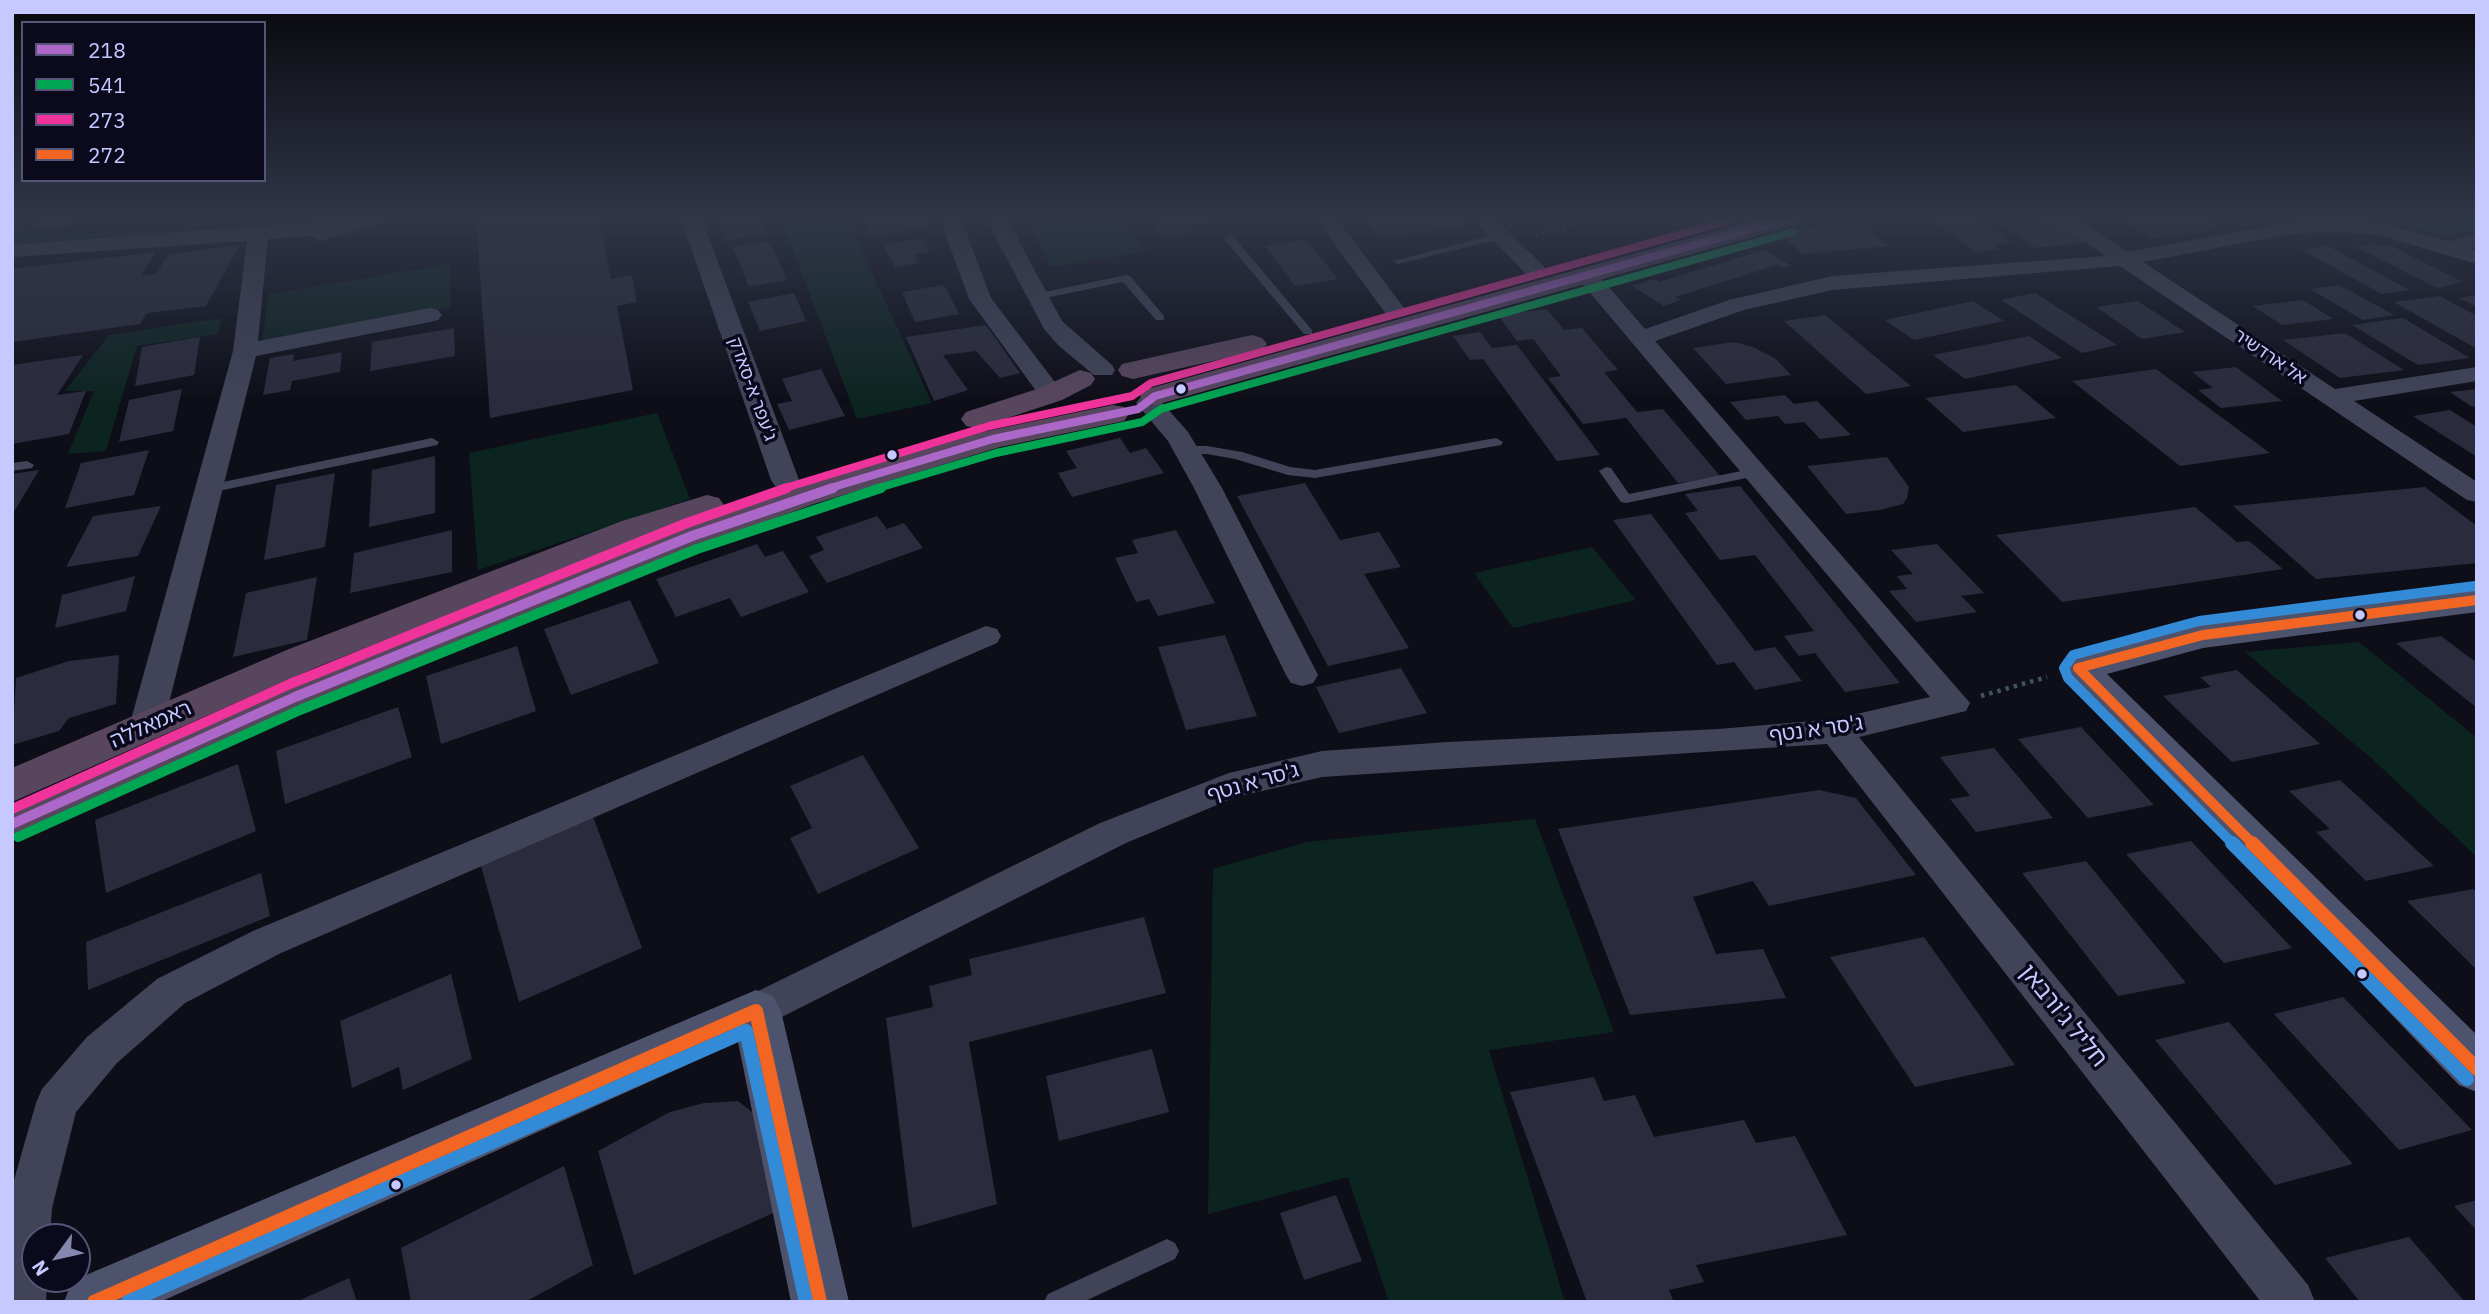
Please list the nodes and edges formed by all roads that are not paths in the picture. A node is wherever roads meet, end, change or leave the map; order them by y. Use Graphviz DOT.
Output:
graph roads {
  1 [pos="253,280"];
  2 [pos="713,280"];
  3 [pos="973,280"];
  4 [pos="1027,280"];
  5 [pos="1115,280"];
  6 [pos="1128,280"];
  7 [pos="1265,280"];
  8 [pos="1372,280"];
  9 [pos="1498,280"];
  10 [pos="1572,280"];
  11 [pos="1591,280"];
  12 [pos="1866,280"];
  13 [pos="2155,280"];
  14 [pos="1035,297"];
  15 [pos="1394,309"];
  16 [pos="430,315"];
  17 [pos="1160,318"];
  18 [pos="1308,332"];
  19 [pos="1640,338"];
  20 [pos="245,351"];
  21 [pos="1133,370"];
  22 [pos="2477,374"];
  23 [pos="1078,381"];
  24 [pos="2330,397"];
  25 [pos="1152,399"];
  26 [pos="1113,414"];
  27 [pos="432,442"];
  28 [pos="1496,442"];
  29 [pos="1186,450"];
  30 [pos="27,465"];
  31 [pos="12,467"];
  32 [pos="1606,471"];
  33 [pos="1756,472"];
  34 [pos="785,480"];
  35 [pos="209,489"];
  36 [pos="2477,494"];
  37 [pos="2472,605"];
  38 [pos="986,636"];
  39 [pos="1302,675"];
  40 [pos="146,727"];
  41 [pos="1835,731"];
  42 [pos="12,786"];
  43 [pos="12,824"];
  44 [pos="756,1011"];
  45 [pos="2477,1069"];
  46 [pos="1167,1251"];
  47 [pos="22,1302"];
  48 [pos="93,1302"];
  49 [pos="820,1302"];
  50 [pos="1056,1302"];
  51 [pos="2291,1302"];
  1 -- 20 [label="street"];
  2 -- 34 [label="street, ג'עפר א-סאדק"];
  3 -- 23 [label="street"];
  4 -- 14 [label="street"];
  5 -- 14 [label="lane"];
  6 -- 17 [label="lane"];
  7 -- 18 [label="lane"];
  8 -- 15 [label="street"];
  9 -- 15 [label="highway"];
  10 -- 25 [label="highway"];
  11 -- 19 [label="street"];
  12 -- 19 [label="street"];
  13 -- 24 [label="street, אל ארדשיר"];
  14 -- 23 [label="street"];
  15 -- 18 [label="highway"];
  16 -- 20 [label="street"];
  18 -- 21 [label="highway"];
  19 -- 33 [label="street"];
  20 -- 35 [label="street"];
  21 -- 23 [label="highway, ראמאללה"];
  21 -- 25 [label="highway"];
  22 -- 24 [label="street"];
  23 -- 26 [label="highway"];
  23 -- 34 [label="highway, ראמאללה"];
  24 -- 36 [label="street, אל ארדשיר"];
  25 -- 26 [label="highway, ראמאללה"];
  25 -- 29 [label="street"];
  26 -- 43 [label="highway, ראמאללה"];
  27 -- 35 [label="lane"];
  28 -- 29 [label="lane"];
  29 -- 39 [label="street"];
  30 -- 31 [label="lane"];
  32 -- 33 [label="lane"];
  33 -- 41 [label="street, ג'סר א נטף"];
  34 -- 40 [label="highway, ראמאללה"];
  35 -- 40 [label="street"];
  37 -- 45 [label="street"];
  38 -- 47 [label="street"];
  40 -- 42 [label="highway, ראמאללה"];
  41 -- 44 [label="street, ג'סר א נטף"];
  41 -- 51 [label="street, חליל ג'ורבאן"];
  44 -- 48 [label="street, ג'סר א נטף"];
  44 -- 49 [label="street"];
  46 -- 50 [label="lane"];
}
